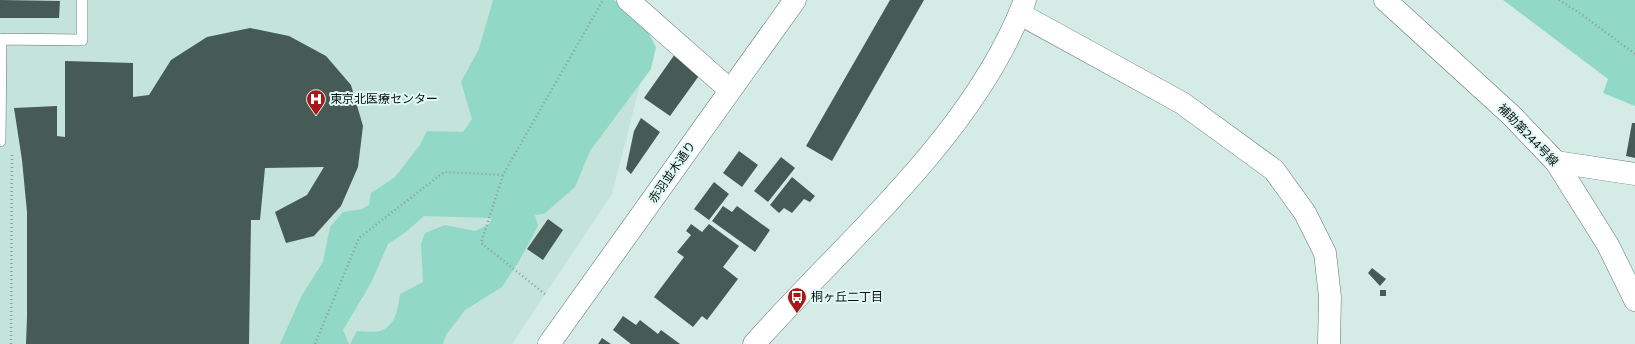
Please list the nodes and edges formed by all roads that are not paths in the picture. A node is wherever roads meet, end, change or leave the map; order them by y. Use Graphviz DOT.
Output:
graph roads {
  1 [pos="82,0"];
  2 [pos="795,0"];
  3 [pos="1385,0"];
  4 [pos="631,1"];
  5 [pos="1022,7"];
  6 [pos="1,39"];
  7 [pos="730,90"];
  8 [pos="0,141"];
  9 [pos="1556,162"];
  10 [pos="1635,174"];
  11 [pos="1635,300"];
  12 [pos="549,344"];
  13 [pos="754,344"];
  14 [pos="1329,344"];
  1 -- 6 [label="lane"];
  2 -- 7 [label="street, 赤羽並木通り"];
  3 -- 9 [label="street, 補助第244号線"];
  4 -- 7 [label="street"];
  5 -- 13 [label="street"];
  5 -- 14 [label="street"];
  6 -- 8 [label="lane"];
  7 -- 12 [label="street, 赤羽並木通り"];
  9 -- 10 [label="street"];
  9 -- 11 [label="street, 補助第244号線"];
}
